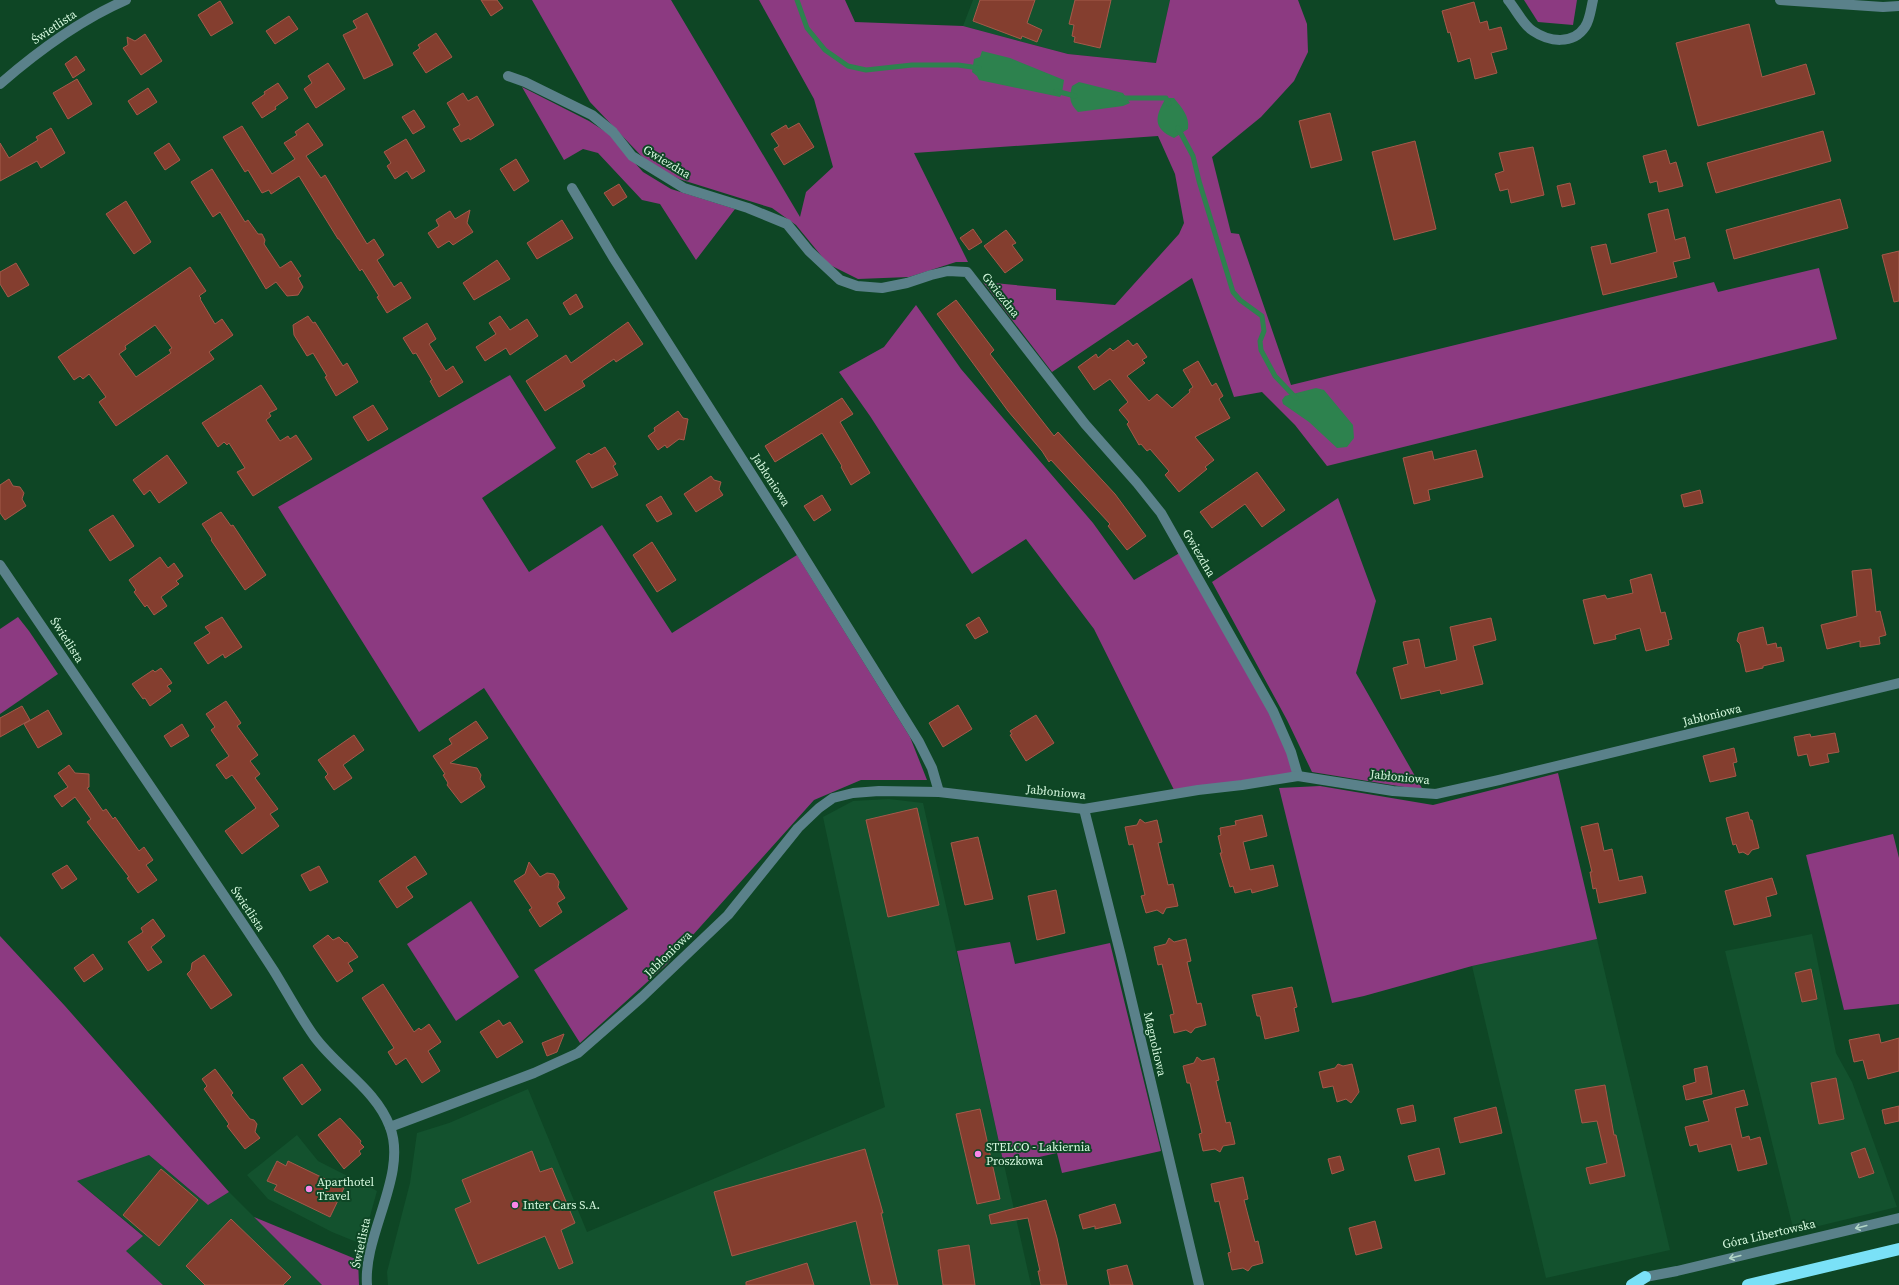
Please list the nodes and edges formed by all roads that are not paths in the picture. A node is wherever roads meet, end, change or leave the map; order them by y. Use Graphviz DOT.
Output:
graph roads {
  1 [pos="126,0"];
  2 [pos="1508,0"];
  3 [pos="1593,0"];
  4 [pos="1780,0"];
  5 [pos="1899,6"];
  6 [pos="508,76"];
  7 [pos="0,84"];
  8 [pos="572,188"];
  9 [pos="0,565"];
  10 [pos="1899,683"];
  11 [pos="1298,776"];
  12 [pos="939,792"];
  13 [pos="1084,809"];
  14 [pos="390,1127"];
  15 [pos="1899,1218"];
  16 [pos="1899,1249"];
  17 [pos="1646,1277"];
  18 [pos="367,1285"];
  19 [pos="1199,1285"];
  20 [pos="1632,1285"];
  21 [pos="1748,1285"];
  1 -- 7 [label="street, Świetlista"];
  2 -- 3 [label="street"];
  4 -- 5 [label="street"];
  6 -- 11 [label="street, Gwiezdna"];
  8 -- 12 [label="street, Jabłoniowa"];
  9 -- 14 [label="street, Świetlista"];
  10 -- 11 [label="street, Jabłoniowa"];
  11 -- 13 [label="street, Jabłoniowa"];
  12 -- 13 [label="street, Jabłoniowa"];
  12 -- 14 [label="street, Jabłoniowa"];
  13 -- 19 [label="street, Magnoliowa"];
  14 -- 18 [label="street, Świetlista"];
  15 -- 17 [label="street, Góra Libertowska, one-way"];
  16 -- 21 [label="highway"];
  17 -- 20 [label="highway"];
}
